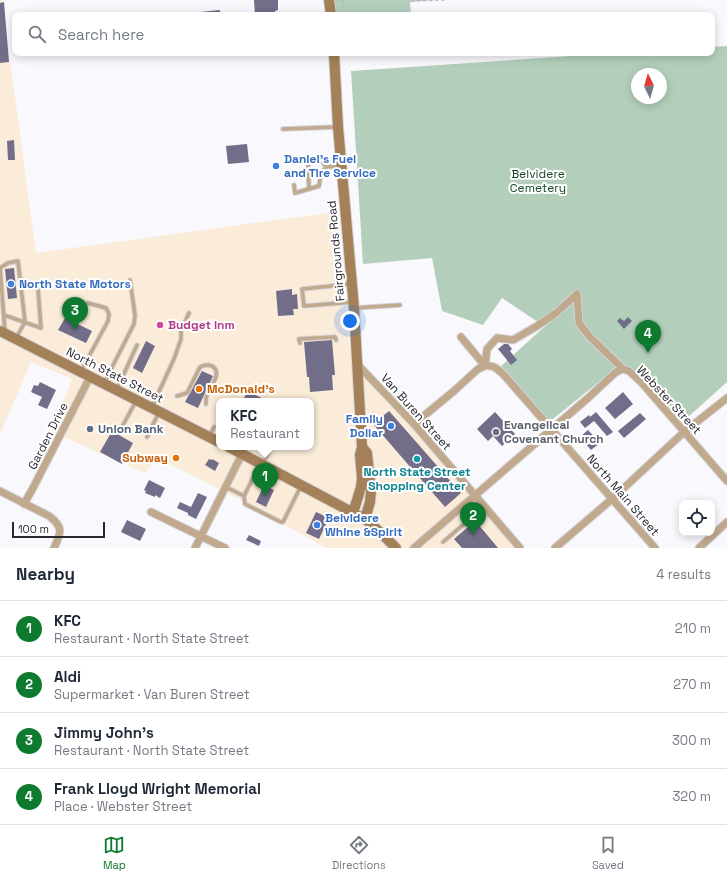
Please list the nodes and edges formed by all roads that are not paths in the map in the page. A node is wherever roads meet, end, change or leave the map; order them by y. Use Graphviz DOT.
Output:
graph roads {
  1 [pos="329,0"];
  2 [pos="330,12"];
  3 [pos="334,56"];
  4 [pos="338,127"];
  5 [pos="283,129"];
  6 [pos="322,161"];
  7 [pos="308,162"];
  8 [pos="342,166"];
  9 [pos="326,167"];
  10 [pos="294,185"];
  11 [pos="309,189"];
  12 [pos="21,279"];
  13 [pos="130,280"];
  14 [pos="352,284"];
  15 [pos="88,303"];
  16 [pos="354,305"];
  17 [pos="400,305"];
  18 [pos="189,313"];
  19 [pos="4,315"];
  20 [pos="25,322"];
  21 [pos="2,332"];
  22 [pos="461,337"];
  23 [pos="16,339"];
  24 [pos="336,340"];
  25 [pos="300,343"];
  26 [pos="137,345"];
  27 [pos="357,364"];
  28 [pos="485,366"];
  29 [pos="623,369"];
  30 [pos="80,372"];
  31 [pos="90,377"];
  32 [pos="104,384"];
  33 [pos="117,390"];
  34 [pos="177,396"];
  35 [pos="727,398"];
  36 [pos="136,400"];
  37 [pos="206,404"];
  38 [pos="155,410"];
  39 [pos="414,424"];
  40 [pos="123,425"];
  41 [pos="214,427"];
  42 [pos="552,429"];
  43 [pos="684,432"];
  44 [pos="147,436"];
  45 [pos="209,437"];
  46 [pos="216,440"];
  47 [pos="362,447"];
  48 [pos="235,450"];
  49 [pos="269,450"];
  50 [pos="242,454"];
  51 [pos="261,464"];
  52 [pos="727,481"];
  53 [pos="301,485"];
  54 [pos="226,486"];
  55 [pos="0,491"];
  56 [pos="475,495"];
  57 [pos="244,496"];
  58 [pos="612,499"];
  59 [pos="24,504"];
  60 [pos="485,506"];
  61 [pos="151,512"];
  62 [pos="353,513"];
  63 [pos="365,519"];
  64 [pos="727,522"];
  65 [pos="201,536"];
  66 [pos="443,542"];
  67 [pos="56,545"];
  68 [pos="195,548"];
  69 [pos="225,548"];
  70 [pos="396,548"];
  71 [pos="414,548"];
  72 [pos="520,548"];
  73 [pos="555,548"];
  74 [pos="655,548"];
  75 [pos="699,548"];
  1 -- 2 [label="main road"];
  3 -- 4 [label="main road, Fairgrounds Road"];
  4 -- 5 [label="lane"];
  4 -- 8 [label="main road, Fairgrounds Road"];
  6 -- 9 [label="lane"];
  7 -- 11 [label="lane"];
  8 -- 9 [label="lane"];
  8 -- 14 [label="main road, Fairgrounds Road"];
  9 -- 11 [label="lane"];
  10 -- 11 [label="lane"];
  12 -- 19 [label="lane"];
  12 -- 20 [label="lane"];
  12 -- 20 [label="lane"];
  13 -- 32 [label="lane"];
  14 -- 16 [label="main road, Fairgrounds Road"];
  14 -- 16 [label="lane"];
  15 -- 30 [label="lane"];
  16 -- 17 [label="lane"];
  16 -- 27 [label="main road, Fairgrounds Road"];
  18 -- 38 [label="lane"];
  19 -- 20 [label="lane"];
  19 -- 21 [label="lane"];
  20 -- 23 [label="lane"];
  21 -- 23 [label="main road, North State Street"];
  22 -- 28 [label="street, North Main Street"];
  23 -- 30 [label="main road, North State Street"];
  24 -- 25 [label="lane"];
  26 -- 33 [label="lane"];
  27 -- 39 [label="street, Van Buren Street"];
  27 -- 47 [label="main road, Fairgrounds Road"];
  28 -- 29 [label="street, Webster Street"];
  28 -- 39 [label="street"];
  28 -- 42 [label="street, North Main Street"];
  29 -- 42 [label="street"];
  29 -- 43 [label="street, Webster Street"];
  30 -- 31 [label="main road, North State Street"];
  31 -- 32 [label="main road, North State Street"];
  31 -- 59 [label="street, Garden Drive"];
  32 -- 33 [label="main road, North State Street"];
  33 -- 36 [label="main road, North State Street"];
  34 -- 37 [label="lane"];
  35 -- 43 [label="street"];
  36 -- 38 [label="main road, North State Street"];
  36 -- 40 [label="lane"];
  38 -- 44 [label="lane"];
  38 -- 45 [label="main road, North State Street"];
  39 -- 56 [label="street, Van Buren Street"];
  41 -- 45 [label="lane"];
  42 -- 56 [label="street"];
  42 -- 58 [label="street, North Main Street"];
  43 -- 52 [label="street, Webster Street"];
  43 -- 58 [label="street"];
  45 -- 46 [label="main road, North State Street"];
  47 -- 62 [label="main road, Fairgrounds Road"];
  47 -- 63 [label="main road, Fairgrounds Road"];
  48 -- 50 [label="main road"];
  49 -- 51 [label="lane"];
  50 -- 51 [label="main road"];
  50 -- 54 [label="street"];
  51 -- 53 [label="main road"];
  51 -- 57 [label="lane"];
  53 -- 57 [label="lane"];
  53 -- 62 [label="main road"];
  54 -- 57 [label="lane"];
  54 -- 65 [label="street"];
  55 -- 59 [label="street"];
  56 -- 60 [label="street, Van Buren Street"];
  56 -- 71 [label="street"];
  58 -- 73 [label="street"];
  58 -- 74 [label="street, North Main Street"];
  59 -- 67 [label="street"];
  60 -- 66 [label="lane"];
  60 -- 72 [label="street, Van Buren Street"];
  61 -- 65 [label="street"];
  62 -- 63 [label="main road"];
  63 -- 70 [label="main road"];
  64 -- 75 [label="street"];
  65 -- 68 [label="street"];
  65 -- 69 [label="street"];
}
